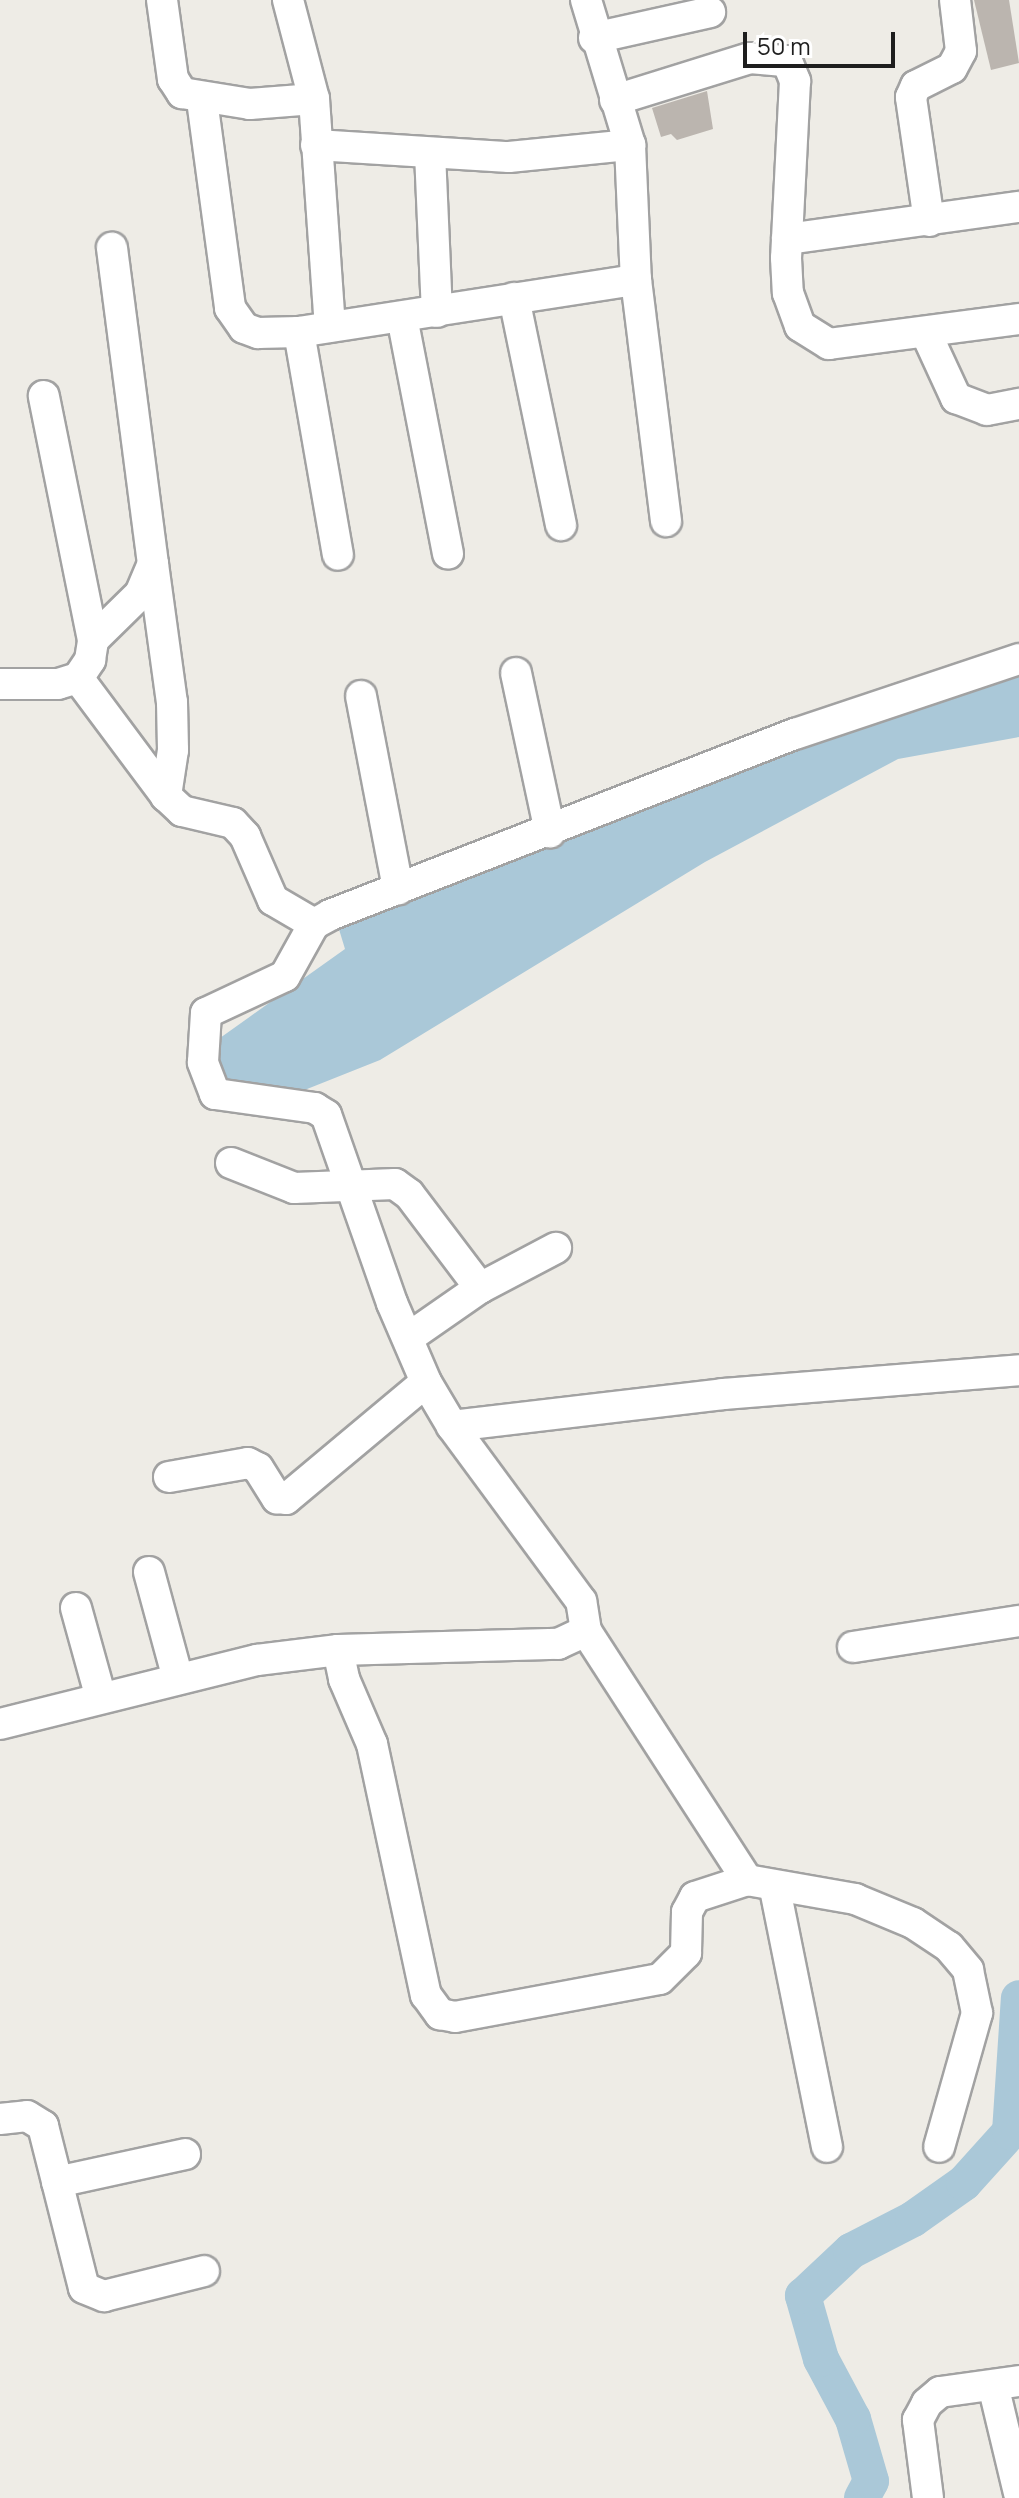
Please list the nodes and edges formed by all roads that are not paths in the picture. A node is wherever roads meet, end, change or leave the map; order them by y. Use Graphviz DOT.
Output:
graph roads {
  1 [pos="162,0"];
  2 [pos="288,0"];
  3 [pos="586,0"];
  4 [pos="955,0"];
  5 [pos="710,12"];
  6 [pos="594,38"];
  7 [pos="314,99"];
  8 [pos="202,100"];
  9 [pos="615,100"];
  10 [pos="316,145"];
  11 [pos="630,145"];
  12 [pos="430,153"];
  13 [pos="1019,207"];
  14 [pos="929,221"];
  15 [pos="787,239"];
  16 [pos="112,248"];
  17 [pos="636,280"];
  18 [pos="514,298"];
  19 [pos="437,312"];
  20 [pos="402,317"];
  21 [pos="1019,319"];
  22 [pos="330,326"];
  23 [pos="299,332"];
  24 [pos="926,333"];
  25 [pos="44,396"];
  26 [pos="1019,404"];
  27 [pos="666,521"];
  28 [pos="561,525"];
  29 [pos="448,554"];
  30 [pos="338,555"];
  31 [pos="153,564"];
  32 [pos="93,640"];
  33 [pos="1019,659"];
  34 [pos="516,673"];
  35 [pos="78,678"];
  36 [pos="0,684"];
  37 [pos="361,696"];
  38 [pos="166,796"];
  39 [pos="550,832"];
  40 [pos="398,889"];
  41 [pos="314,924"];
  42 [pos="231,1163"];
  43 [pos="355,1186"];
  44 [pos="556,1248"];
  45 [pos="480,1288"];
  46 [pos="408,1338"];
  47 [pos="1019,1370"];
  48 [pos="426,1382"];
  49 [pos="452,1426"];
  50 [pos="169,1477"];
  51 [pos="149,1572"];
  52 [pos="76,1608"];
  53 [pos="1019,1621"];
  54 [pos="586,1631"];
  55 [pos="853,1647"];
  56 [pos="338,1650"];
  57 [pos="178,1679"];
  58 [pos="101,1698"];
  59 [pos="0,1724"];
  60 [pos="761,1884"];
  61 [pos="0,2119"];
  62 [pos="827,2147"];
  63 [pos="939,2147"];
  64 [pos="185,2154"];
  65 [pos="57,2182"];
  66 [pos="204,2271"];
  67 [pos="1006,2385"];
  68 [pos="1019,2493"];
  69 [pos="928,2498"];
  1 -- 8 [label="street"];
  2 -- 7 [label="street"];
  3 -- 6 [label="street"];
  4 -- 14 [label="street"];
  5 -- 6 [label="street"];
  6 -- 9 [label="street"];
  7 -- 8 [label="street"];
  7 -- 10 [label="street"];
  8 -- 23 [label="street"];
  9 -- 11 [label="street"];
  9 -- 15 [label="street"];
  10 -- 12 [label="street"];
  10 -- 22 [label="street"];
  11 -- 12 [label="street"];
  11 -- 17 [label="street"];
  12 -- 19 [label="street"];
  13 -- 14 [label="street"];
  14 -- 15 [label="street"];
  15 -- 24 [label="street"];
  16 -- 31 [label="street"];
  17 -- 18 [label="street"];
  17 -- 27 [label="street"];
  18 -- 19 [label="street"];
  18 -- 28 [label="street"];
  19 -- 20 [label="street"];
  20 -- 22 [label="street"];
  20 -- 29 [label="street"];
  21 -- 24 [label="street"];
  22 -- 23 [label="street"];
  23 -- 30 [label="street"];
  24 -- 26 [label="street"];
  25 -- 32 [label="street"];
  31 -- 32 [label="street"];
  31 -- 38 [label="street"];
  32 -- 35 [label="street"];
  33 -- 39 [label="street"];
  34 -- 39 [label="street"];
  35 -- 36 [label="street"];
  35 -- 38 [label="street"];
  37 -- 40 [label="street"];
  38 -- 41 [label="street"];
  39 -- 40 [label="street"];
  40 -- 41 [label="street"];
  41 -- 43 [label="street"];
  42 -- 43 [label="street"];
  43 -- 45 [label="street"];
  43 -- 46 [label="street"];
  44 -- 45 [label="street"];
  45 -- 46 [label="street"];
  46 -- 48 [label="street"];
  47 -- 49 [label="street"];
  48 -- 49 [label="street"];
  48 -- 50 [label="street"];
  49 -- 54 [label="street"];
  51 -- 57 [label="street"];
  52 -- 58 [label="street"];
  53 -- 55 [label="street"];
  54 -- 56 [label="street"];
  54 -- 60 [label="street"];
  56 -- 57 [label="street"];
  56 -- 60 [label="street"];
  57 -- 58 [label="street"];
  58 -- 59 [label="street"];
  60 -- 62 [label="street"];
  60 -- 63 [label="street"];
  61 -- 65 [label="street"];
  64 -- 65 [label="street"];
  65 -- 66 [label="street"];
  67 -- 68 [label="street"];
  67 -- 69 [label="street"];
}
